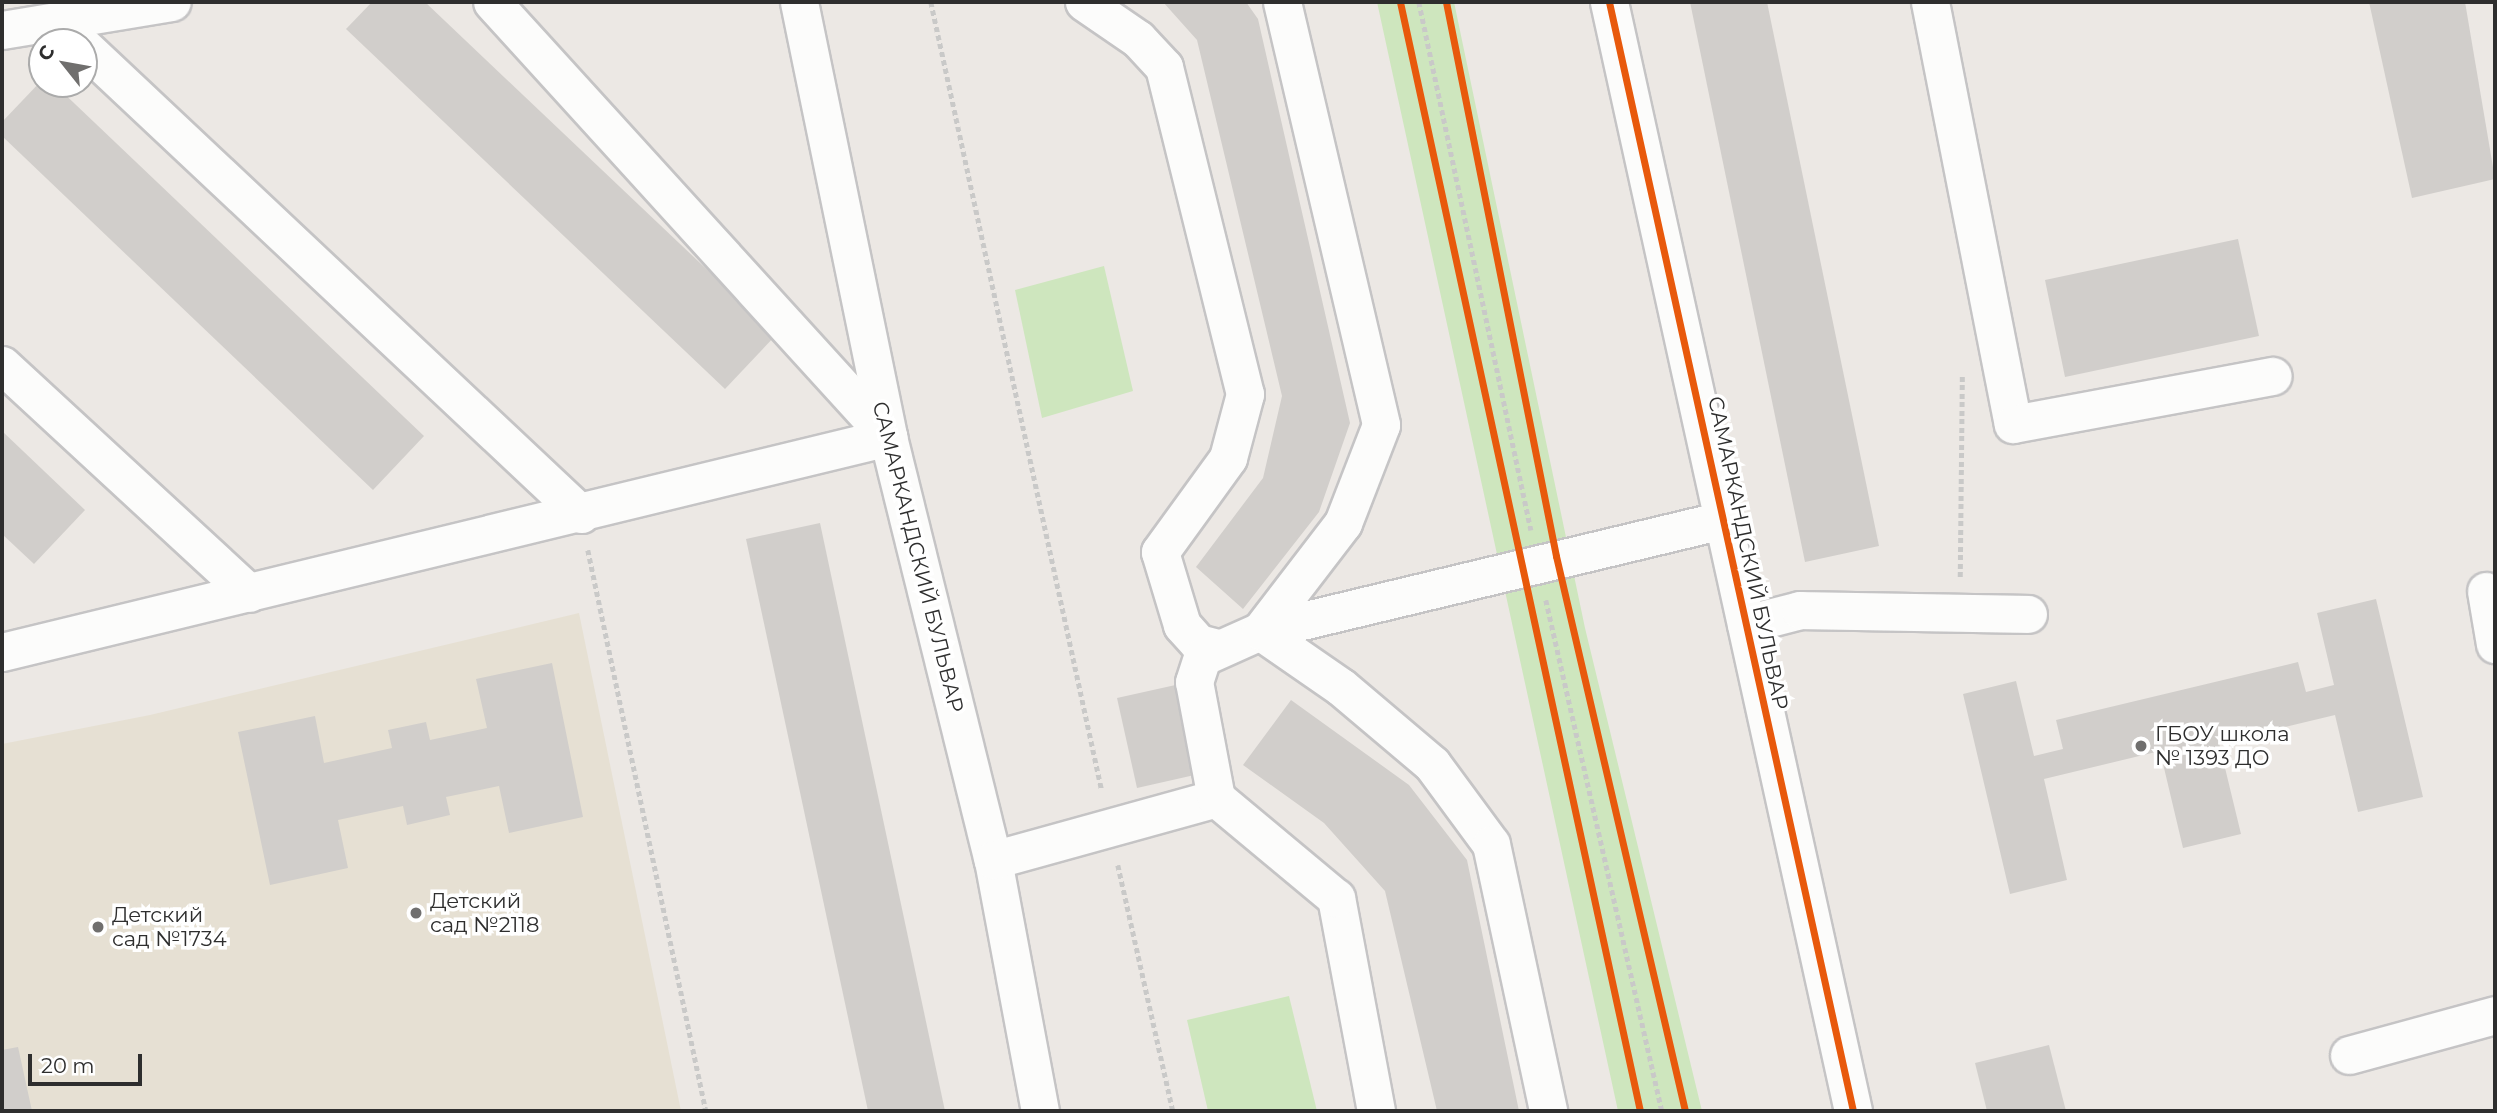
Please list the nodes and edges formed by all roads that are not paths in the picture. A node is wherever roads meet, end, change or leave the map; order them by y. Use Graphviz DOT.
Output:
graph roads {
  1 [pos="172,2"];
  2 [pos="492,2"];
  3 [pos="799,2"];
  4 [pos="1084,2"];
  5 [pos="1282,2"];
  6 [pos="1609,2"];
  7 [pos="1930,2"];
  8 [pos="78,28"];
  9 [pos="2,30"];
  10 [pos="28,30"];
  11 [pos="98,60"];
  12 [pos="2,365"];
  13 [pos="2273,376"];
  14 [pos="888,437"];
  15 [pos="580,514"];
  16 [pos="1723,520"];
  17 [pos="2486,591"];
  18 [pos="249,593"];
  19 [pos="2028,614"];
  20 [pos="1746,624"];
  21 [pos="1260,631"];
  22 [pos="2495,644"];
  23 [pos="1218,648"];
  24 [pos="2,652"];
  25 [pos="1216,799"];
  26 [pos="993,860"];
  27 [pos="2495,1015"];
  28 [pos="2349,1055"];
  29 [pos="1040,1111"];
  30 [pos="1376,1111"];
  31 [pos="1548,1111"];
  32 [pos="1853,1111"];
  1 -- 8 [label="street"];
  2 -- 14 [label="street"];
  3 -- 14 [label="street, САМАРКАНДСКИЙ БУЛЬВАР"];
  4 -- 23 [label="street"];
  5 -- 21 [label="street"];
  6 -- 16 [label="street, САМАРКАНДСКИЙ БУЛЬВАР"];
  7 -- 13 [label="street"];
  9 -- 10 [label="street"];
  11 -- 15 [label="street"];
  12 -- 18 [label="street"];
  14 -- 15 [label="street"];
  14 -- 26 [label="street, САМАРКАНДСКИЙ БУЛЬВАР"];
  15 -- 18 [label="street"];
  16 -- 20 [label="street, САМАРКАНДСКИЙ БУЛЬВАР"];
  16 -- 21 [label="street"];
  17 -- 22 [label="street"];
  18 -- 24 [label="street"];
  19 -- 20 [label="street"];
  20 -- 32 [label="street, САМАРКАНДСКИЙ БУЛЬВАР"];
  21 -- 23 [label="street"];
  21 -- 31 [label="street"];
  23 -- 25 [label="street"];
  25 -- 26 [label="street"];
  25 -- 30 [label="street"];
  26 -- 29 [label="street, САМАРКАНДСКИЙ БУЛЬВАР"];
  27 -- 28 [label="street"];
}
